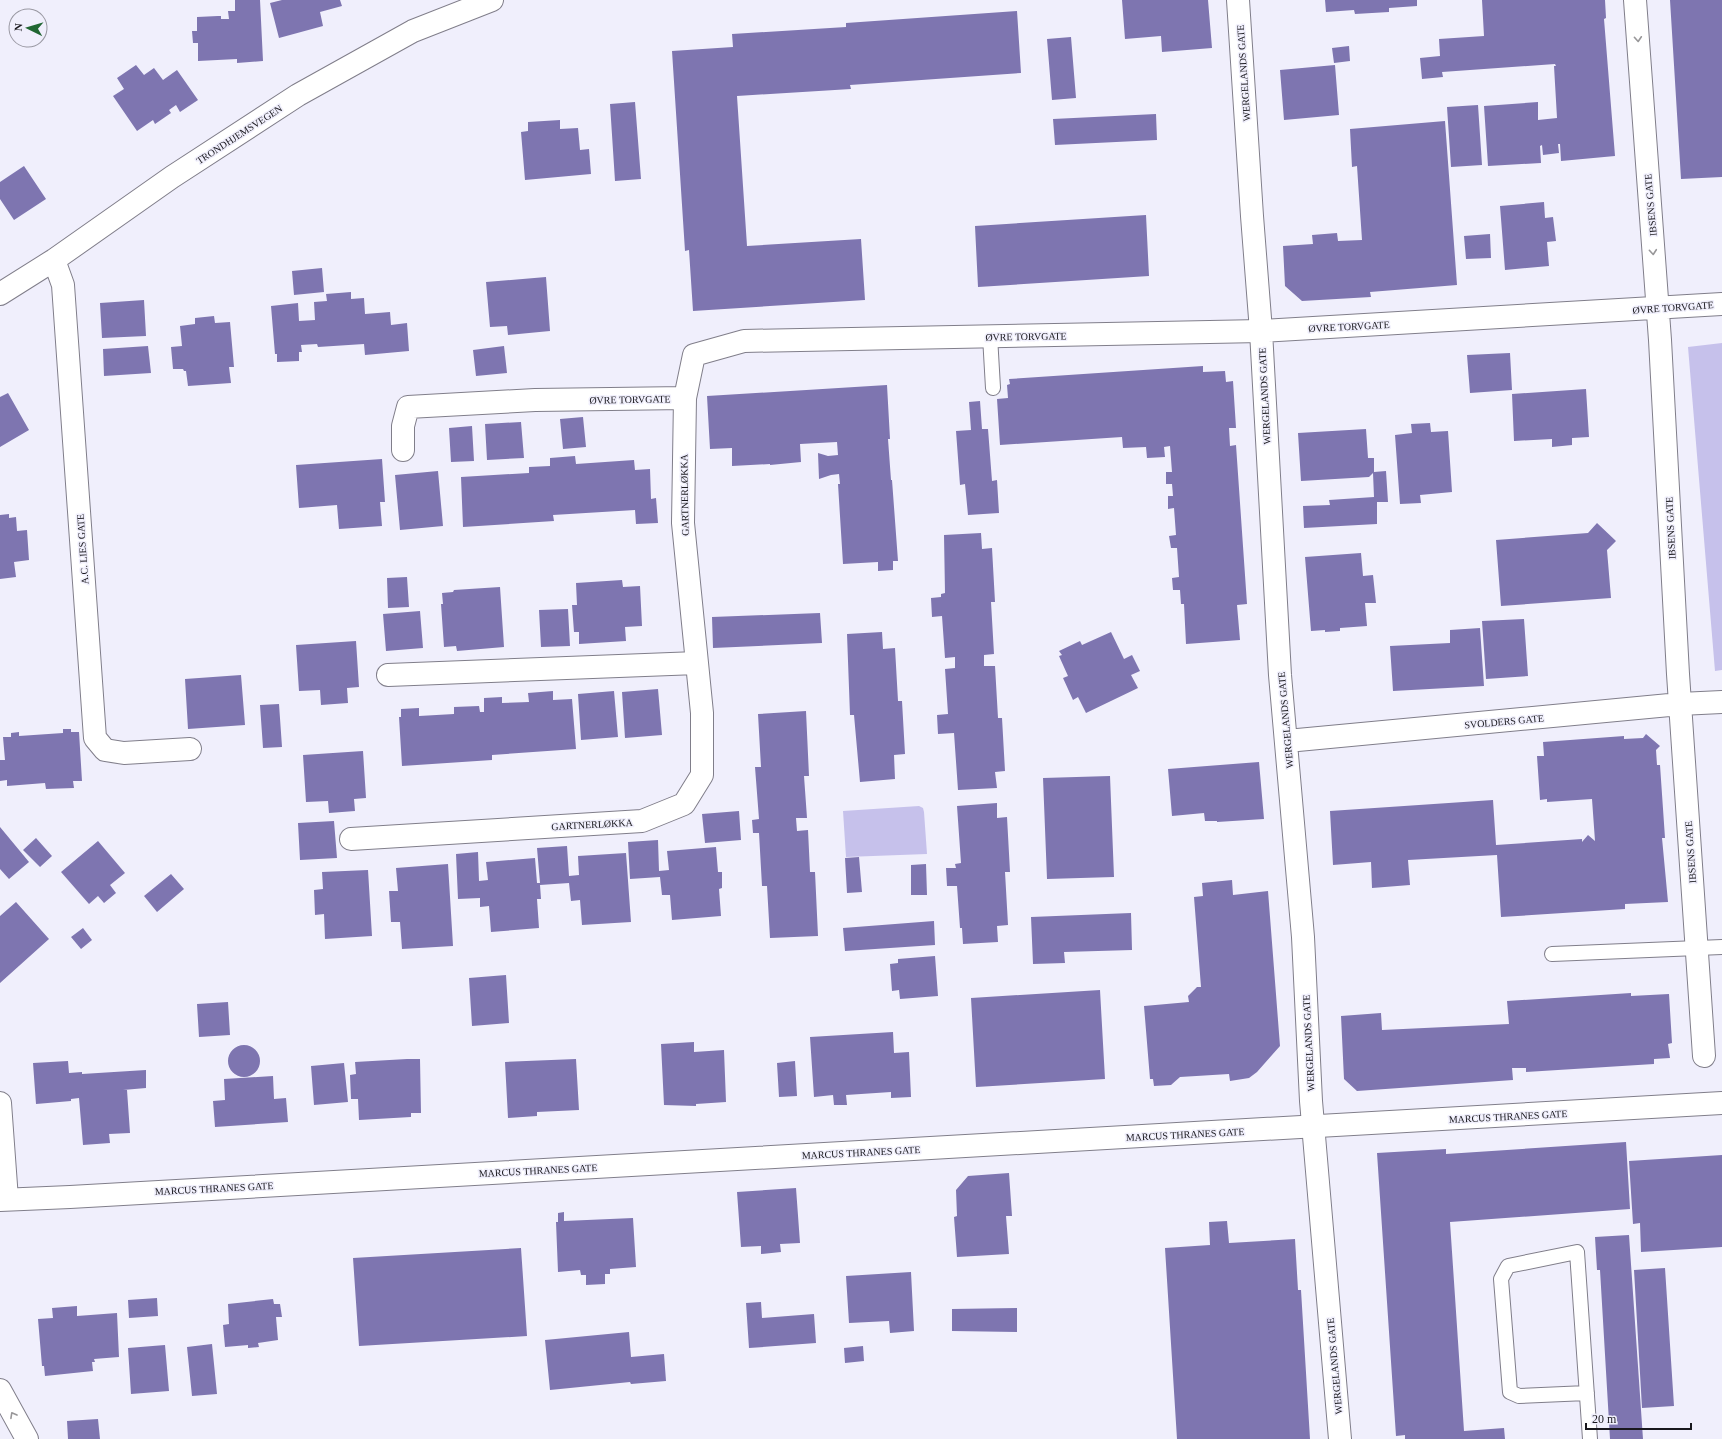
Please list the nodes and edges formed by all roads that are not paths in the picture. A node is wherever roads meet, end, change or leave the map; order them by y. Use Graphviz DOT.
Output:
graph roads {
  1 [pos="492,0"];
  2 [pos="1238,0"];
  3 [pos="1635,0"];
  4 [pos="54,260"];
  5 [pos="0,294"];
  6 [pos="1722,304"];
  7 [pos="1657,308"];
  8 [pos="1261,331"];
  9 [pos="990,336"];
  10 [pos="993,388"];
  11 [pos="685,398"];
  12 [pos="403,450"];
  13 [pos="697,663"];
  14 [pos="388,675"];
  15 [pos="1722,702"];
  16 [pos="1680,704"];
  17 [pos="1287,741"];
  18 [pos="190,749"];
  19 [pos="351,839"];
  20 [pos="1722,947"];
  21 [pos="1696,948"];
  22 [pos="1552,954"];
  23 [pos="1704,1056"];
  24 [pos="0,1103"];
  25 [pos="1722,1103"];
  26 [pos="1314,1126"];
  27 [pos="4,1199"];
  28 [pos="0,1390"];
  29 [pos="1587,1393"];
  30 [pos="27,1439"];
  31 [pos="1340,1439"];
  32 [pos="1590,1439"];
  1 -- 4 [label="street, TRONDHJEMSVEGEN"];
  2 -- 8 [label="street, WERGELANDS GATE"];
  3 -- 7 [label="street, IBSENS GATE, one-way"];
  4 -- 5 [label="street, TRONDHJEMSVEGEN"];
  4 -- 18 [label="street, A.C. LIES GATE"];
  6 -- 7 [label="street, ØVRE TORVGATE"];
  7 -- 8 [label="street, ØVRE TORVGATE"];
  7 -- 16 [label="street, IBSENS GATE"];
  8 -- 9 [label="street, ØVRE TORVGATE"];
  8 -- 17 [label="street, WERGELANDS GATE"];
  9 -- 10 [label="lane"];
  9 -- 11 [label="street, ØVRE TORVGATE"];
  11 -- 12 [label="street, ØVRE TORVGATE"];
  11 -- 13 [label="street, GARTNERLØKKA"];
  13 -- 14 [label="street"];
  13 -- 19 [label="street, GARTNERLØKKA"];
  15 -- 16 [label="street, SVOLDERS GATE"];
  16 -- 17 [label="street, SVOLDERS GATE"];
  16 -- 21 [label="street, IBSENS GATE"];
  17 -- 26 [label="street, WERGELANDS GATE"];
  20 -- 21 [label="lane"];
  21 -- 22 [label="lane"];
  21 -- 23 [label="street, IBSENS GATE"];
  24 -- 27 [label="street"];
  25 -- 26 [label="street, MARCUS THRANES GATE"];
  26 -- 27 [label="street, MARCUS THRANES GATE"];
  26 -- 31 [label="street, WERGELANDS GATE"];
  30 -- 28 [label="street, one-way"];
  29 -- 29 [label="lane"];
  29 -- 32 [label="lane"];
}
